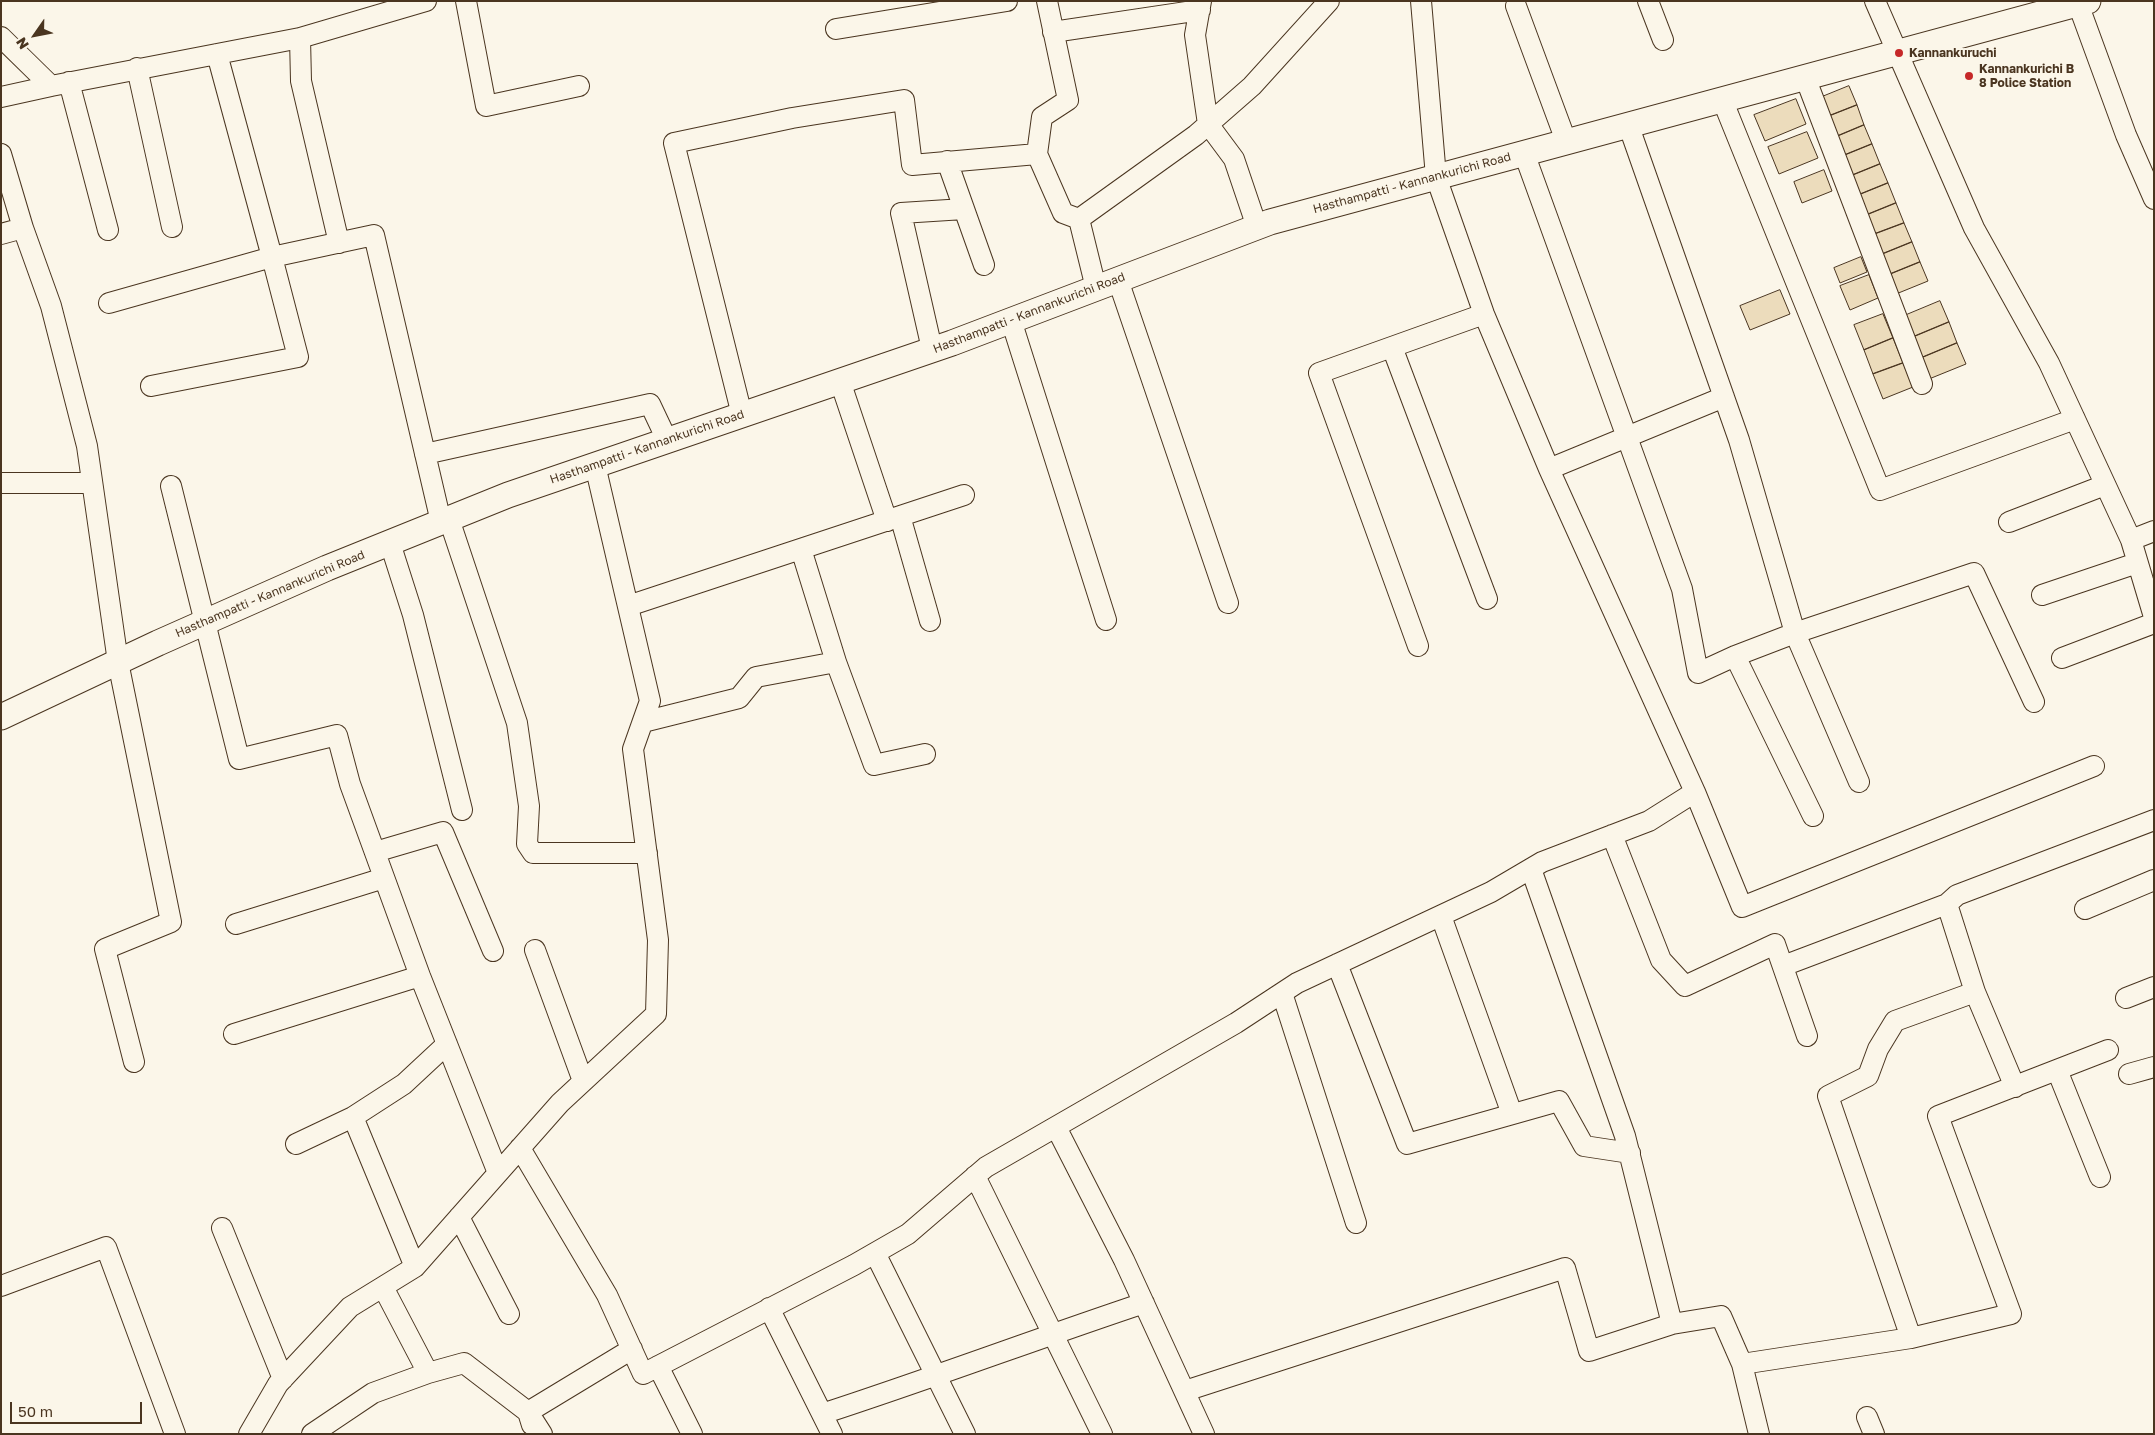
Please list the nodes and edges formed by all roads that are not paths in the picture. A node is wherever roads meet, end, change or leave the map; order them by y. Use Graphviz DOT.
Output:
graph roads {
  1 [pos="426,1"];
  2 [pos="466,1"];
  3 [pos="1007,1"];
  4 [pos="1047,1"];
  5 [pos="1329,1"];
  6 [pos="1421,1"];
  7 [pos="1648,1"];
  8 [pos="1875,1"];
  9 [pos="2081,2"];
  10 [pos="1200,6"];
  11 [pos="1516,6"];
  12 [pos="372,9"];
  13 [pos="836,29"];
  14 [pos="1054,32"];
  15 [pos="1,37"];
  16 [pos="300,38"];
  17 [pos="1663,40"];
  18 [pos="1899,53"];
  19 [pos="217,54"];
  20 [pos="138,68"];
  21 [pos="1806,77"];
  22 [pos="60,84"];
  23 [pos="579,86"];
  24 [pos="1,97"];
  25 [pos="1722,99"];
  26 [pos="1208,124"];
  27 [pos="1628,124"];
  28 [pos="1566,141"];
  29 [pos="1524,153"];
  30 [pos="1,154"];
  31 [pos="1037,154"];
  32 [pos="947,162"];
  33 [pos="1436,177"];
  34 [pos="2154,199"];
  35 [pos="964,208"];
  36 [pos="1079,219"];
  37 [pos="172,227"];
  38 [pos="1257,227"];
  39 [pos="23,228"];
  40 [pos="108,230"];
  41 [pos="1,234"];
  42 [pos="339,242"];
  43 [pos="272,257"];
  44 [pos="984,265"];
  45 [pos="1107,284"];
  46 [pos="109,303"];
  47 [pos="1484,314"];
  48 [pos="1011,320"];
  49 [pos="1392,347"];
  50 [pos="932,349"];
  51 [pos="840,381"];
  52 [pos="1922,384"];
  53 [pos="151,386"];
  54 [pos="1724,397"];
  55 [pos="742,415"];
  56 [pos="2075,419"];
  57 [pos="1626,436"];
  58 [pos="667,440"];
  59 [pos="425,454"];
  60 [pos="594,466"];
  61 [pos="1548,469"];
  62 [pos="1,483"];
  63 [pos="92,483"];
  64 [pos="2105,485"];
  65 [pos="171,486"];
  66 [pos="964,495"];
  67 [pos="893,519"];
  68 [pos="445,520"];
  69 [pos="2009,522"];
  70 [pos="2154,531"];
  71 [pos="2131,540"];
  72 [pos="390,543"];
  73 [pos="801,549"];
  74 [pos="2137,563"];
  75 [pos="2042,595"];
  76 [pos="1487,599"];
  77 [pos="1228,602"];
  78 [pos="628,606"];
  79 [pos="2154,617"];
  80 [pos="1106,620"];
  81 [pos="930,621"];
  82 [pos="206,622"];
  83 [pos="2154,623"];
  84 [pos="1795,634"];
  85 [pos="1418,646"];
  86 [pos="1735,656"];
  87 [pos="2062,658"];
  88 [pos="118,662"];
  89 [pos="836,662"];
  90 [pos="2034,702"];
  91 [pos="1,717"];
  92 [pos="643,722"];
  93 [pos="925,754"];
  94 [pos="2094,766"];
  95 [pos="1859,782"];
  96 [pos="1695,792"];
  97 [pos="462,810"];
  98 [pos="1813,816"];
  99 [pos="2154,820"];
  100 [pos="1612,835"];
  101 [pos="375,852"];
  102 [pos="647,853"];
  103 [pos="1531,869"];
  104 [pos="384,878"];
  105 [pos="2154,880"];
  106 [pos="1947,904"];
  107 [pos="2085,909"];
  108 [pos="1440,916"];
  109 [pos="236,924"];
  110 [pos="535,950"];
  111 [pos="493,951"];
  112 [pos="1337,964"];
  113 [pos="1782,966"];
  114 [pos="420,976"];
  115 [pos="2154,987"];
  116 [pos="1975,992"];
  117 [pos="1282,993"];
  118 [pos="2126,998"];
  119 [pos="234,1034"];
  120 [pos="1807,1036"];
  121 [pos="447,1044"];
  122 [pos="2108,1050"];
  123 [pos="134,1062"];
  124 [pos="2154,1067"];
  125 [pos="2057,1070"];
  126 [pos="2129,1074"];
  127 [pos="583,1081"];
  128 [pos="2014,1087"];
  129 [pos="1512,1114"];
  130 [pos="353,1117"];
  131 [pos="1056,1127"];
  132 [pos="296,1144"];
  133 [pos="520,1148"];
  134 [pos="1630,1153"];
  135 [pos="498,1173"];
  136 [pos="976,1176"];
  137 [pos="2100,1177"];
  138 [pos="459,1217"];
  139 [pos="1356,1223"];
  140 [pos="222,1228"];
  141 [pos="875,1253"];
  142 [pos="415,1267"];
  143 [pos="1,1286"];
  144 [pos="383,1287"];
  145 [pos="1144,1303"];
  146 [pos="769,1308"];
  147 [pos="509,1314"];
  148 [pos="1672,1324"];
  149 [pos="1052,1334"];
  150 [pos="1911,1338"];
  151 [pos="632,1350"];
  152 [pos="1742,1364"];
  153 [pos="658,1366"];
  154 [pos="428,1373"];
  155 [pos="937,1377"];
  156 [pos="283,1379"];
  157 [pos="1185,1391"];
  158 [pos="528,1412"];
  159 [pos="822,1414"];
  160 [pos="175,1434"];
  161 [pos="250,1434"];
  162 [pos="312,1434"];
  163 [pos="535,1434"];
  164 [pos="542,1434"];
  165 [pos="692,1434"];
  166 [pos="832,1434"];
  167 [pos="965,1434"];
  168 [pos="1102,1434"];
  169 [pos="1204,1434"];
  170 [pos="1759,1434"];
  1 -- 12 [label="street"];
  2 -- 23 [label="street"];
  3 -- 13 [label="street"];
  4 -- 14 [label="street"];
  5 -- 26 [label="street"];
  6 -- 33 [label="street"];
  7 -- 17 [label="street"];
  8 -- 18 [label="street"];
  9 -- 18 [label="main road, Hasthampatti - Kannankurichi Road"];
  9 -- 34 [label="street"];
  10 -- 14 [label="street"];
  10 -- 26 [label="street"];
  11 -- 28 [label="street"];
  12 -- 16 [label="street"];
  14 -- 31 [label="street"];
  15 -- 22 [label="street"];
  16 -- 19 [label="street"];
  16 -- 42 [label="street"];
  18 -- 21 [label="main road, Hasthampatti - Kannankurichi Road"];
  18 -- 56 [label="street"];
  19 -- 20 [label="street"];
  19 -- 43 [label="street"];
  20 -- 22 [label="street"];
  20 -- 37 [label="street"];
  21 -- 25 [label="main road, Hasthampatti - Kannankurichi Road"];
  21 -- 52 [label="street"];
  22 -- 24 [label="street"];
  22 -- 40 [label="street"];
  25 -- 27 [label="main road, Hasthampatti - Kannankurichi Road"];
  25 -- 56 [label="street"];
  26 -- 36 [label="street"];
  26 -- 38 [label="street"];
  27 -- 28 [label="main road, Hasthampatti - Kannankurichi Road"];
  27 -- 54 [label="street"];
  28 -- 29 [label="main road, Hasthampatti - Kannankurichi Road"];
  29 -- 33 [label="main road, Hasthampatti - Kannankurichi Road"];
  29 -- 57 [label="street"];
  30 -- 39 [label="street"];
  31 -- 32 [label="street"];
  31 -- 36 [label="street"];
  32 -- 35 [label="street"];
  32 -- 55 [label="street"];
  33 -- 38 [label="main road, Hasthampatti - Kannankurichi Road"];
  33 -- 47 [label="street"];
  35 -- 44 [label="street"];
  35 -- 50 [label="street"];
  36 -- 45 [label="street"];
  38 -- 45 [label="main road, Hasthampatti - Kannankurichi Road"];
  39 -- 41 [label="street"];
  39 -- 63 [label="street"];
  42 -- 43 [label="street"];
  42 -- 59 [label="street"];
  43 -- 46 [label="street"];
  43 -- 53 [label="street"];
  45 -- 48 [label="main road, Hasthampatti - Kannankurichi Road"];
  45 -- 77 [label="street"];
  47 -- 49 [label="street"];
  47 -- 61 [label="street"];
  48 -- 50 [label="main road, Hasthampatti - Kannankurichi Road"];
  48 -- 80 [label="street"];
  49 -- 76 [label="street"];
  49 -- 85 [label="street"];
  50 -- 51 [label="main road, Hasthampatti - Kannankurichi Road"];
  51 -- 55 [label="main road, Hasthampatti - Kannankurichi Road"];
  51 -- 67 [label="street"];
  54 -- 57 [label="street"];
  54 -- 84 [label="street"];
  55 -- 58 [label="main road, Hasthampatti - Kannankurichi Road"];
  56 -- 64 [label="street"];
  57 -- 61 [label="street"];
  57 -- 86 [label="street"];
  58 -- 59 [label="street"];
  58 -- 60 [label="main road, Hasthampatti - Kannankurichi Road"];
  59 -- 68 [label="street"];
  60 -- 68 [label="main road, Hasthampatti - Kannankurichi Road"];
  60 -- 78 [label="street"];
  61 -- 96 [label="street"];
  62 -- 63 [label="street"];
  63 -- 88 [label="street"];
  64 -- 69 [label="street"];
  64 -- 71 [label="street"];
  65 -- 82 [label="street"];
  66 -- 67 [label="street"];
  67 -- 73 [label="street"];
  67 -- 81 [label="street"];
  68 -- 72 [label="main road, Hasthampatti - Kannankurichi Road"];
  68 -- 102 [label="street"];
  70 -- 71 [label="street"];
  71 -- 74 [label="street"];
  72 -- 82 [label="main road, Hasthampatti - Kannankurichi Road"];
  72 -- 97 [label="street"];
  73 -- 78 [label="street"];
  73 -- 89 [label="street"];
  74 -- 75 [label="street"];
  74 -- 79 [label="street"];
  78 -- 92 [label="street"];
  82 -- 88 [label="main road, Hasthampatti - Kannankurichi Road"];
  82 -- 101 [label="street"];
  83 -- 87 [label="street"];
  84 -- 86 [label="street"];
  84 -- 90 [label="street"];
  84 -- 95 [label="street"];
  86 -- 98 [label="street"];
  88 -- 91 [label="main road, Hasthampatti - Kannankurichi Road"];
  88 -- 123 [label="street"];
  89 -- 92 [label="street"];
  89 -- 93 [label="street"];
  92 -- 102 [label="street"];
  94 -- 96 [label="street"];
  96 -- 100 [label="street"];
  99 -- 106 [label="street"];
  100 -- 103 [label="street"];
  100 -- 113 [label="street"];
  101 -- 104 [label="street"];
  101 -- 111 [label="street"];
  102 -- 127 [label="street"];
  103 -- 108 [label="street"];
  103 -- 134 [label="street"];
  104 -- 109 [label="street"];
  104 -- 114 [label="street"];
  105 -- 107 [label="street"];
  106 -- 113 [label="street"];
  106 -- 116 [label="street"];
  108 -- 112 [label="street"];
  108 -- 129 [label="street"];
  110 -- 127 [label="street"];
  112 -- 117 [label="street"];
  112 -- 129 [label="street"];
  113 -- 120 [label="street"];
  114 -- 119 [label="street"];
  114 -- 121 [label="street"];
  115 -- 118 [label="street"];
  116 -- 128 [label="street"];
  116 -- 150 [label="street"];
  117 -- 131 [label="street"];
  117 -- 139 [label="street"];
  121 -- 130 [label="street"];
  121 -- 135 [label="street"];
  122 -- 125 [label="street"];
  124 -- 126 [label="street"];
  125 -- 128 [label="street"];
  125 -- 137 [label="street"];
  127 -- 133 [label="street"];
  128 -- 150 [label="street"];
  129 -- 134 [label="street"];
  130 -- 132 [label="street"];
  130 -- 142 [label="street"];
  131 -- 136 [label="street"];
  131 -- 145 [label="street"];
  133 -- 135 [label="street"];
  133 -- 151 [label="street"];
  134 -- 148 [label="street"];
  135 -- 138 [label="street"];
  136 -- 141 [label="street"];
  136 -- 149 [label="street"];
  138 -- 142 [label="street"];
  138 -- 147 [label="street"];
  140 -- 156 [label="street"];
  141 -- 146 [label="street"];
  141 -- 155 [label="street"];
  142 -- 144 [label="street"];
  143 -- 160 [label="street"];
  144 -- 154 [label="street"];
  144 -- 156 [label="street"];
  145 -- 149 [label="street"];
  145 -- 157 [label="street"];
  146 -- 153 [label="street"];
  146 -- 159 [label="street"];
  148 -- 152 [label="street"];
  148 -- 157 [label="street"];
  149 -- 155 [label="street"];
  149 -- 168 [label="street"];
  150 -- 152 [label="street"];
  151 -- 153 [label="street"];
  151 -- 158 [label="street"];
  152 -- 170 [label="street"];
  153 -- 165 [label="street"];
  154 -- 158 [label="street"];
  154 -- 162 [label="street"];
  155 -- 159 [label="street"];
  155 -- 167 [label="street"];
  156 -- 161 [label="street"];
  157 -- 169 [label="street"];
  158 -- 163 [label="street"];
  158 -- 164 [label="street"];
  159 -- 166 [label="street"];
}
